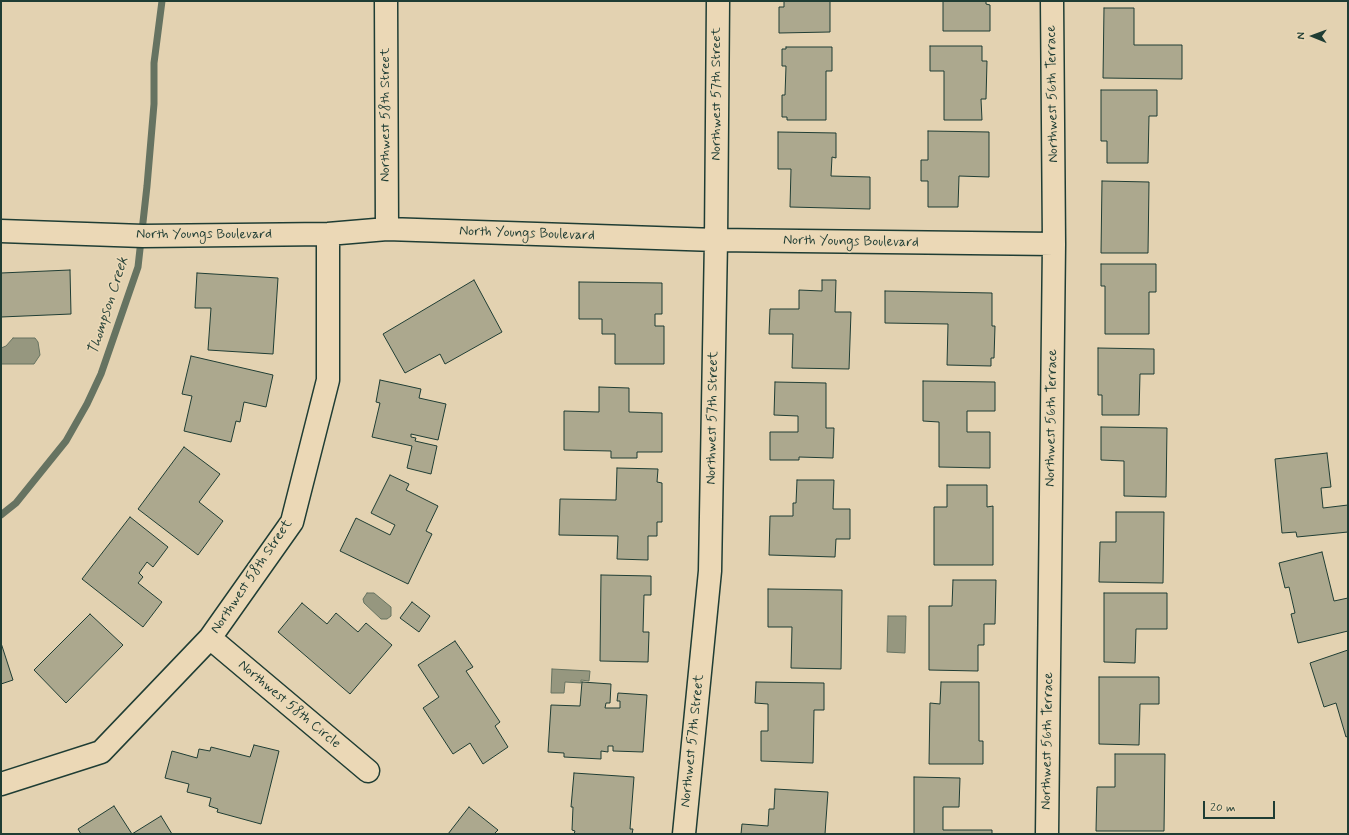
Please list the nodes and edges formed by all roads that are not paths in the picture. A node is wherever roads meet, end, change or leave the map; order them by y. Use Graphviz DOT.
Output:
graph roads {
  1 [pos="386,1"];
  2 [pos="718,1"];
  3 [pos="1052,1"];
  4 [pos="387,229"];
  5 [pos="1,231"];
  6 [pos="328,234"];
  7 [pos="716,240"];
  8 [pos="1054,244"];
  9 [pos="210,638"];
  10 [pos="368,772"];
  11 [pos="1,784"];
  12 [pos="684,834"];
  13 [pos="1047,834"];
  1 -- 4 [label="street, Northwest 58th Street"];
  2 -- 7 [label="street, Northwest 57th Street"];
  3 -- 8 [label="street, Northwest 56th Terrace"];
  4 -- 6 [label="street, North Youngs Boulevard"];
  4 -- 7 [label="street, North Youngs Boulevard"];
  5 -- 6 [label="street, North Youngs Boulevard"];
  6 -- 9 [label="street, Northwest 58th Street"];
  7 -- 8 [label="street, North Youngs Boulevard"];
  7 -- 12 [label="street, Northwest 57th Street"];
  8 -- 13 [label="street, Northwest 56th Terrace"];
  9 -- 10 [label="street, Northwest 58th Circle"];
  9 -- 11 [label="street, Northwest 58th Street"];
}
